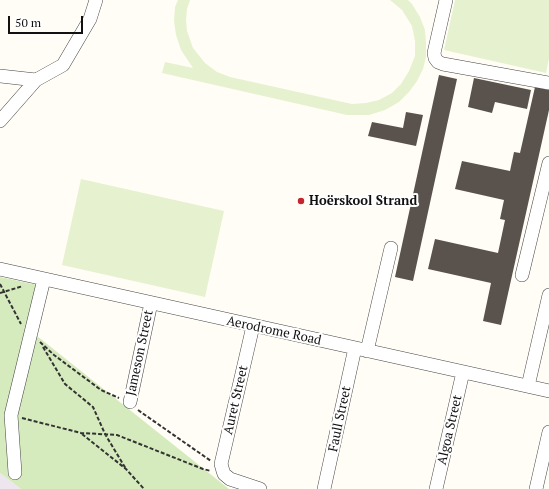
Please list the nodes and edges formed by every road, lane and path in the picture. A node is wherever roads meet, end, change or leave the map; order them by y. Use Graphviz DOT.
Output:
graph roads {
  1 [pos="96,0"];
  2 [pos="446,0"];
  3 [pos="0,76"];
  4 [pos="36,80"];
  5 [pos="549,83"];
  6 [pos="0,121"];
  7 [pos="549,163"];
  8 [pos="545,194"];
  9 [pos="392,248"];
  10 [pos="0,269"];
  11 [pos="522,275"];
  12 [pos="43,283"];
  13 [pos="0,284"];
  14 [pos="4,292"];
  15 [pos="0,293"];
  16 [pos="549,295"];
  17 [pos="151,303"];
  18 [pos="253,326"];
  19 [pos="31,334"];
  20 [pos="41,344"];
  21 [pos="361,350"];
  22 [pos="462,372"];
  23 [pos="528,386"];
  24 [pos="549,391"];
  25 [pos="130,402"];
  26 [pos="6,414"];
  27 [pos="549,432"];
  28 [pos="81,433"];
  29 [pos="105,434"];
  30 [pos="222,461"];
  31 [pos="126,469"];
  32 [pos="15,473"];
  33 [pos="224,474"];
  34 [pos="144,489"];
  35 [pos="260,489"];
  36 [pos="324,489"];
  37 [pos="436,489"];
  38 [pos="536,489"];
  1 -- 4 [label="street"];
  2 -- 5 [label="street"];
  3 -- 4 [label="street"];
  4 -- 6 [label="street"];
  7 -- 8 [label="street"];
  8 -- 11 [label="street"];
  9 -- 21 [label="street, Faull Street"];
  10 -- 12 [label="street, Aerodrome Road"];
  12 -- 14 [label="path"];
  12 -- 17 [label="street, Aerodrome Road"];
  12 -- 19 [label="street"];
  13 -- 14 [label="path"];
  14 -- 15 [label="path"];
  14 -- 19 [label="path"];
  16 -- 23 [label="street"];
  17 -- 18 [label="street, Aerodrome Road"];
  17 -- 25 [label="street, Jameson Street"];
  18 -- 21 [label="street, Aerodrome Road"];
  18 -- 30 [label="street, Auret Street"];
  19 -- 20 [label="path"];
  19 -- 26 [label="street"];
  20 -- 25 [label="path"];
  20 -- 29 [label="path"];
  21 -- 22 [label="street, Aerodrome Road"];
  21 -- 36 [label="street, Faull Street"];
  22 -- 23 [label="street, Aerodrome Road"];
  22 -- 37 [label="street, Algoa Street"];
  23 -- 24 [label="street, Aerodrome Road"];
  25 -- 30 [label="path"];
  26 -- 28 [label="path"];
  26 -- 32 [label="street"];
  27 -- 38 [label="street"];
  28 -- 29 [label="path"];
  28 -- 31 [label="path"];
  29 -- 31 [label="path"];
  29 -- 33 [label="path"];
  30 -- 33 [label="street, Auret Street"];
  31 -- 34 [label="path"];
  33 -- 35 [label="street"];
}
